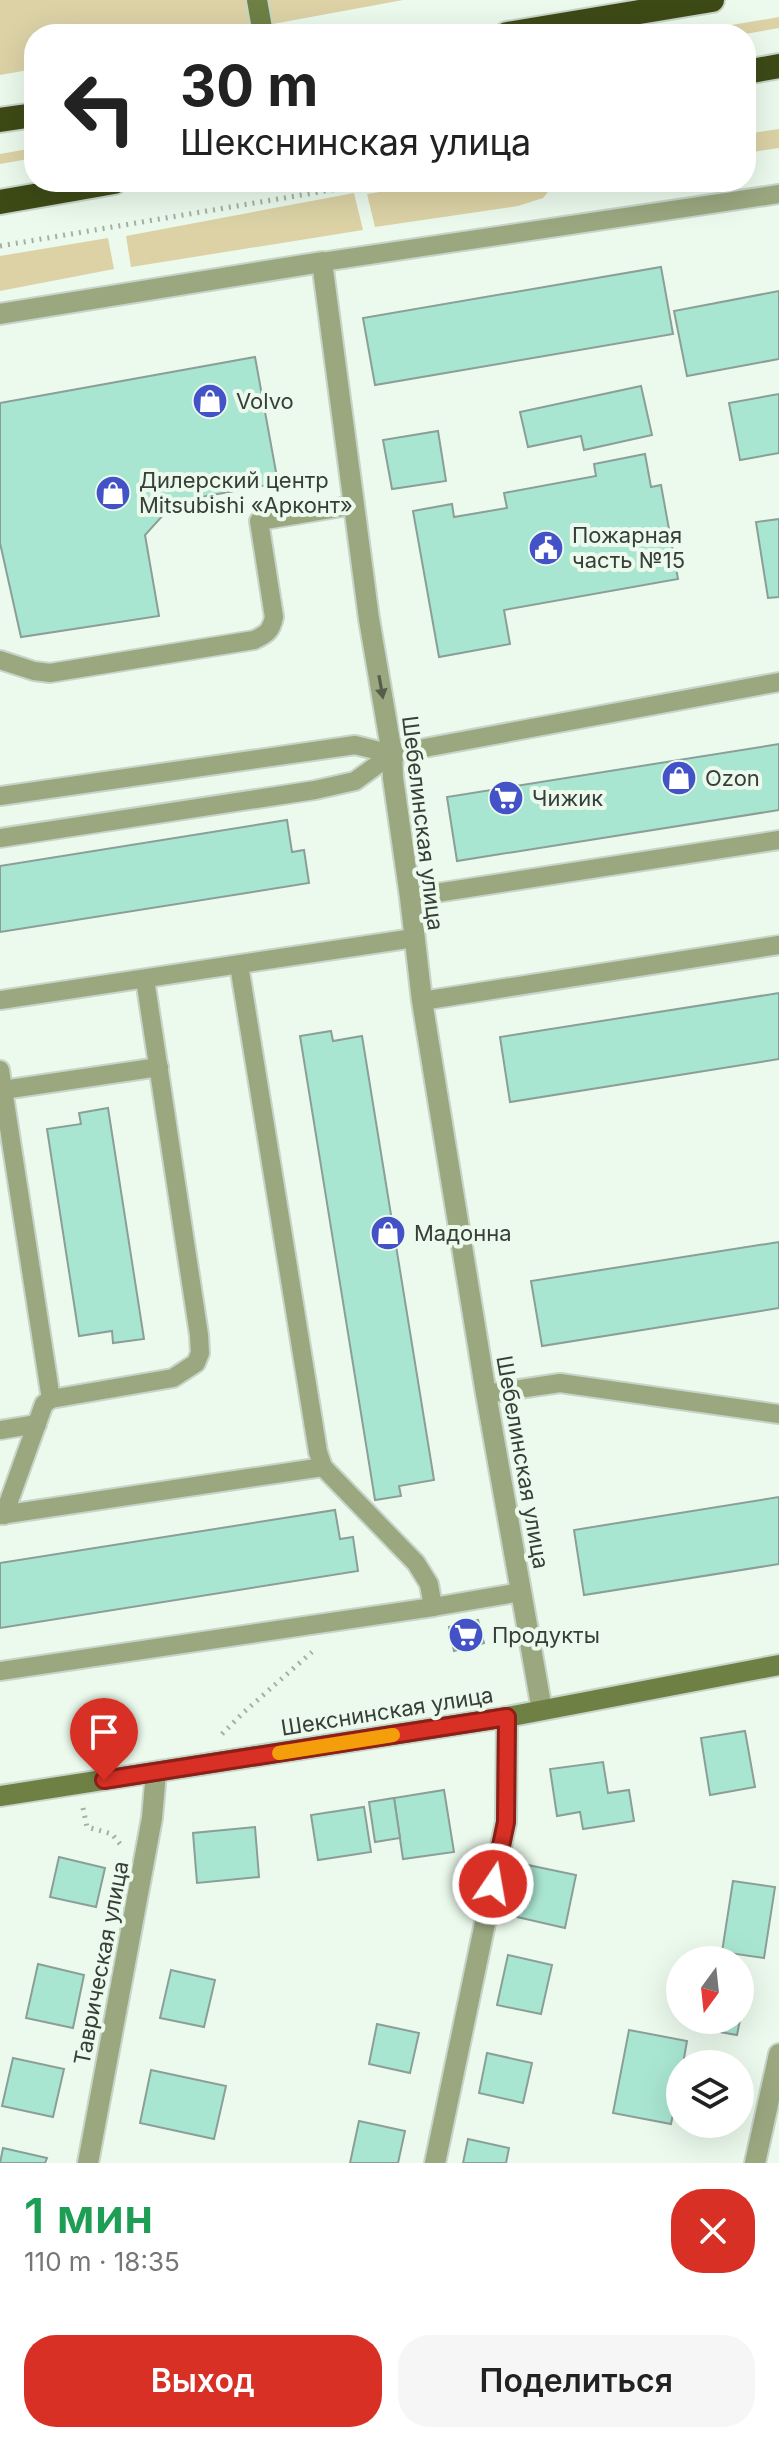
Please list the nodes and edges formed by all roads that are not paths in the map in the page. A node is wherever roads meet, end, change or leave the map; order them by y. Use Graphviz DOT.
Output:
graph roads {
  1 [pos="257,0"];
  2 [pos="712,0"];
  3 [pos="261,24"];
  4 [pos="567,24"];
  5 [pos="779,66"];
  6 [pos="756,70"];
  7 [pos="24,116"];
  8 [pos="0,120"];
  9 [pos="57,192"];
  10 [pos="779,194"];
  11 [pos="0,202"];
  12 [pos="322,262"];
  13 [pos="0,314"];
  14 [pos="354,505"];
  15 [pos="0,660"];
  16 [pos="779,682"];
  17 [pos="392,754"];
  18 [pos="0,796"];
  19 [pos="0,838"];
  20 [pos="779,840"];
  21 [pos="410,897"];
  22 [pos="414,938"];
  23 [pos="779,945"];
  24 [pos="239,965"];
  25 [pos="145,979"];
  26 [pos="0,1000"];
  27 [pos="422,1001"];
  28 [pos="159,1067"];
  29 [pos="0,1070"];
  30 [pos="3,1090"];
  31 [pos="486,1394"];
  32 [pos="51,1399"];
  33 [pos="779,1414"];
  34 [pos="37,1424"];
  35 [pos="0,1430"];
  36 [pos="323,1467"];
  37 [pos="2,1515"];
  38 [pos="521,1592"];
  39 [pos="433,1607"];
  40 [pos="779,1665"];
  41 [pos="0,1671"];
  42 [pos="542,1710"];
  43 [pos="507,1717"];
  44 [pos="156,1772"];
  45 [pos="0,1796"];
  46 [pos="779,2054"];
  47 [pos="88,2163"];
  48 [pos="435,2163"];
  49 [pos="755,2163"];
  1 -- 3 [label="street"];
  2 -- 4 [label="highway"];
  5 -- 6 [label="highway"];
  7 -- 8 [label="highway"];
  9 -- 11 [label="highway"];
  10 -- 12 [label="lane"];
  12 -- 13 [label="street"];
  12 -- 14 [label="street, Шебелинская улица"];
  14 -- 15 [label="lane"];
  14 -- 17 [label="street, Шебелинская улица, one-way"];
  16 -- 17 [label="lane"];
  17 -- 18 [label="lane"];
  17 -- 19 [label="lane"];
  17 -- 21 [label="street, Шебелинская улица"];
  20 -- 21 [label="lane"];
  21 -- 22 [label="street, Шебелинская улица"];
  22 -- 24 [label="lane"];
  22 -- 27 [label="street, Шебелинская улица"];
  23 -- 27 [label="lane"];
  24 -- 25 [label="lane"];
  24 -- 36 [label="lane"];
  25 -- 26 [label="lane"];
  25 -- 28 [label="lane"];
  27 -- 31 [label="street, Шебелинская улица"];
  28 -- 30 [label="lane"];
  28 -- 32 [label="lane"];
  29 -- 30 [label="lane"];
  30 -- 32 [label="lane"];
  31 -- 33 [label="lane"];
  31 -- 38 [label="street, Шебелинская улица"];
  32 -- 34 [label="lane"];
  34 -- 35 [label="lane"];
  34 -- 37 [label="lane"];
  36 -- 37 [label="lane"];
  36 -- 39 [label="lane"];
  38 -- 39 [label="lane"];
  38 -- 42 [label="street, Шебелинская улица"];
  39 -- 41 [label="lane"];
  40 -- 42 [label="street, Шекснинская улица"];
  42 -- 43 [label="street, Шекснинская улица"];
  43 -- 44 [label="street, Шекснинская улица"];
  43 -- 48 [label="street"];
  44 -- 45 [label="street, Шекснинская улица"];
  44 -- 47 [label="street, Таврическая улица"];
  46 -- 49 [label="street"];
}
